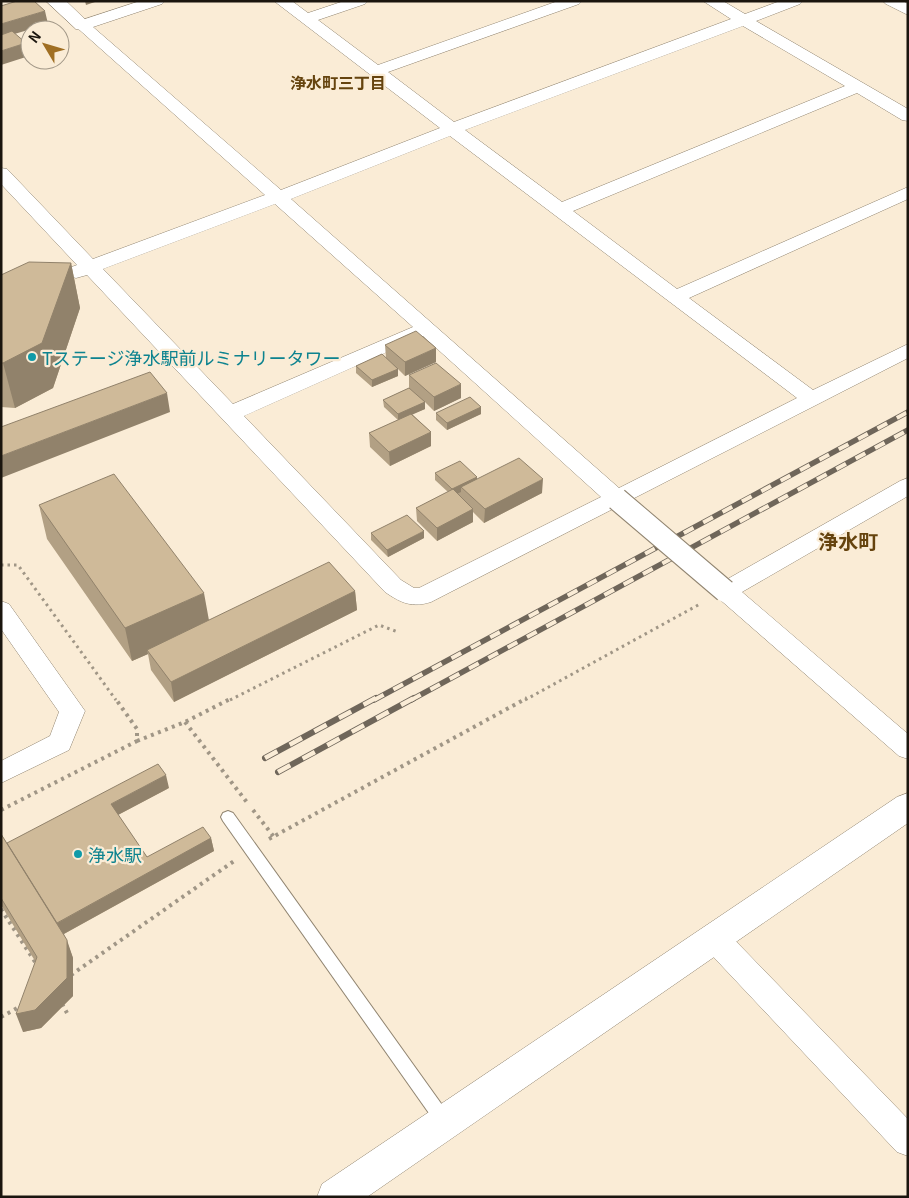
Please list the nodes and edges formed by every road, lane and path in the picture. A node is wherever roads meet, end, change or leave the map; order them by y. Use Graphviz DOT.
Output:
graph roads {
  1 [pos="55,1"];
  2 [pos="158,1"];
  3 [pos="282,1"];
  4 [pos="360,1"];
  5 [pos="574,1"];
  6 [pos="711,1"];
  7 [pos="795,1"];
  8 [pos="891,1"];
  9 [pos="908,10"];
  10 [pos="306,18"];
  11 [pos="745,21"];
  12 [pos="82,25"];
  13 [pos="376,71"];
  14 [pos="858,87"];
  15 [pos="908,116"];
  16 [pos="453,130"];
  17 [pos="1,173"];
  18 [pos="908,192"];
  19 [pos="277,198"];
  20 [pos="559,210"];
  21 [pos="90,267"];
  22 [pos="63,277"];
  23 [pos="675,297"];
  24 [pos="428,328"];
  25 [pos="908,350"];
  26 [pos="810,398"];
  27 [pos="229,414"];
  28 [pos="908,486"];
  29 [pos="617,499"];
  30 [pos="725,590"];
  31 [pos="1,610"];
  32 [pos="398,632"];
  33 [pos="185,722"];
  34 [pos="138,741"];
  35 [pos="908,749"];
  36 [pos="1,773"];
  37 [pos="908,806"];
  38 [pos="228,817"];
  39 [pos="274,837"];
  40 [pos="252,848"];
  41 [pos="1,909"];
  42 [pos="715,938"];
  43 [pos="41,972"];
  44 [pos="67,977"];
  45 [pos="56,996"];
  46 [pos="26,1002"];
  47 [pos="67,1013"];
  48 [pos="1,1017"];
  49 [pos="444,1121"];
  50 [pos="908,1141"];
  51 [pos="335,1197"];
  1 -- 12 [label="street"];
  2 -- 12 [label="street"];
  3 -- 10 [label="street"];
  4 -- 10 [label="street"];
  5 -- 13 [label="street"];
  6 -- 11 [label="street"];
  7 -- 11 [label="street"];
  8 -- 9 [label="street"];
  10 -- 13 [label="street"];
  11 -- 14 [label="street"];
  11 -- 16 [label="street"];
  12 -- 19 [label="street"];
  13 -- 16 [label="street"];
  14 -- 15 [label="street"];
  14 -- 20 [label="street"];
  16 -- 19 [label="street"];
  16 -- 20 [label="street"];
  17 -- 21 [label="street"];
  18 -- 23 [label="street"];
  19 -- 21 [label="street"];
  19 -- 24 [label="street"];
  20 -- 23 [label="street"];
  21 -- 22 [label="street"];
  21 -- 27 [label="street"];
  23 -- 26 [label="street"];
  24 -- 27 [label="street"];
  24 -- 29 [label="street"];
  25 -- 26 [label="street"];
  26 -- 29 [label="street"];
  27 -- 29 [label="street"];
  28 -- 30 [label="street"];
  29 -- 30 [label="street, bridge"];
  30 -- 35 [label="street"];
  30 -- 39 [label="path"];
  31 -- 36 [label="street"];
  32 -- 33 [label="path"];
  33 -- 34 [label="path"];
  33 -- 39 [label="path"];
  37 -- 42 [label="street"];
  38 -- 40 [label="lane"];
  39 -- 40 [label="path"];
  40 -- 44 [label="path"];
  40 -- 49 [label="lane"];
  41 -- 43 [label="path"];
  42 -- 49 [label="street"];
  42 -- 50 [label="street"];
  45 -- 47 [label="path"];
  46 -- 48 [label="path"];
  49 -- 51 [label="street"];
}
